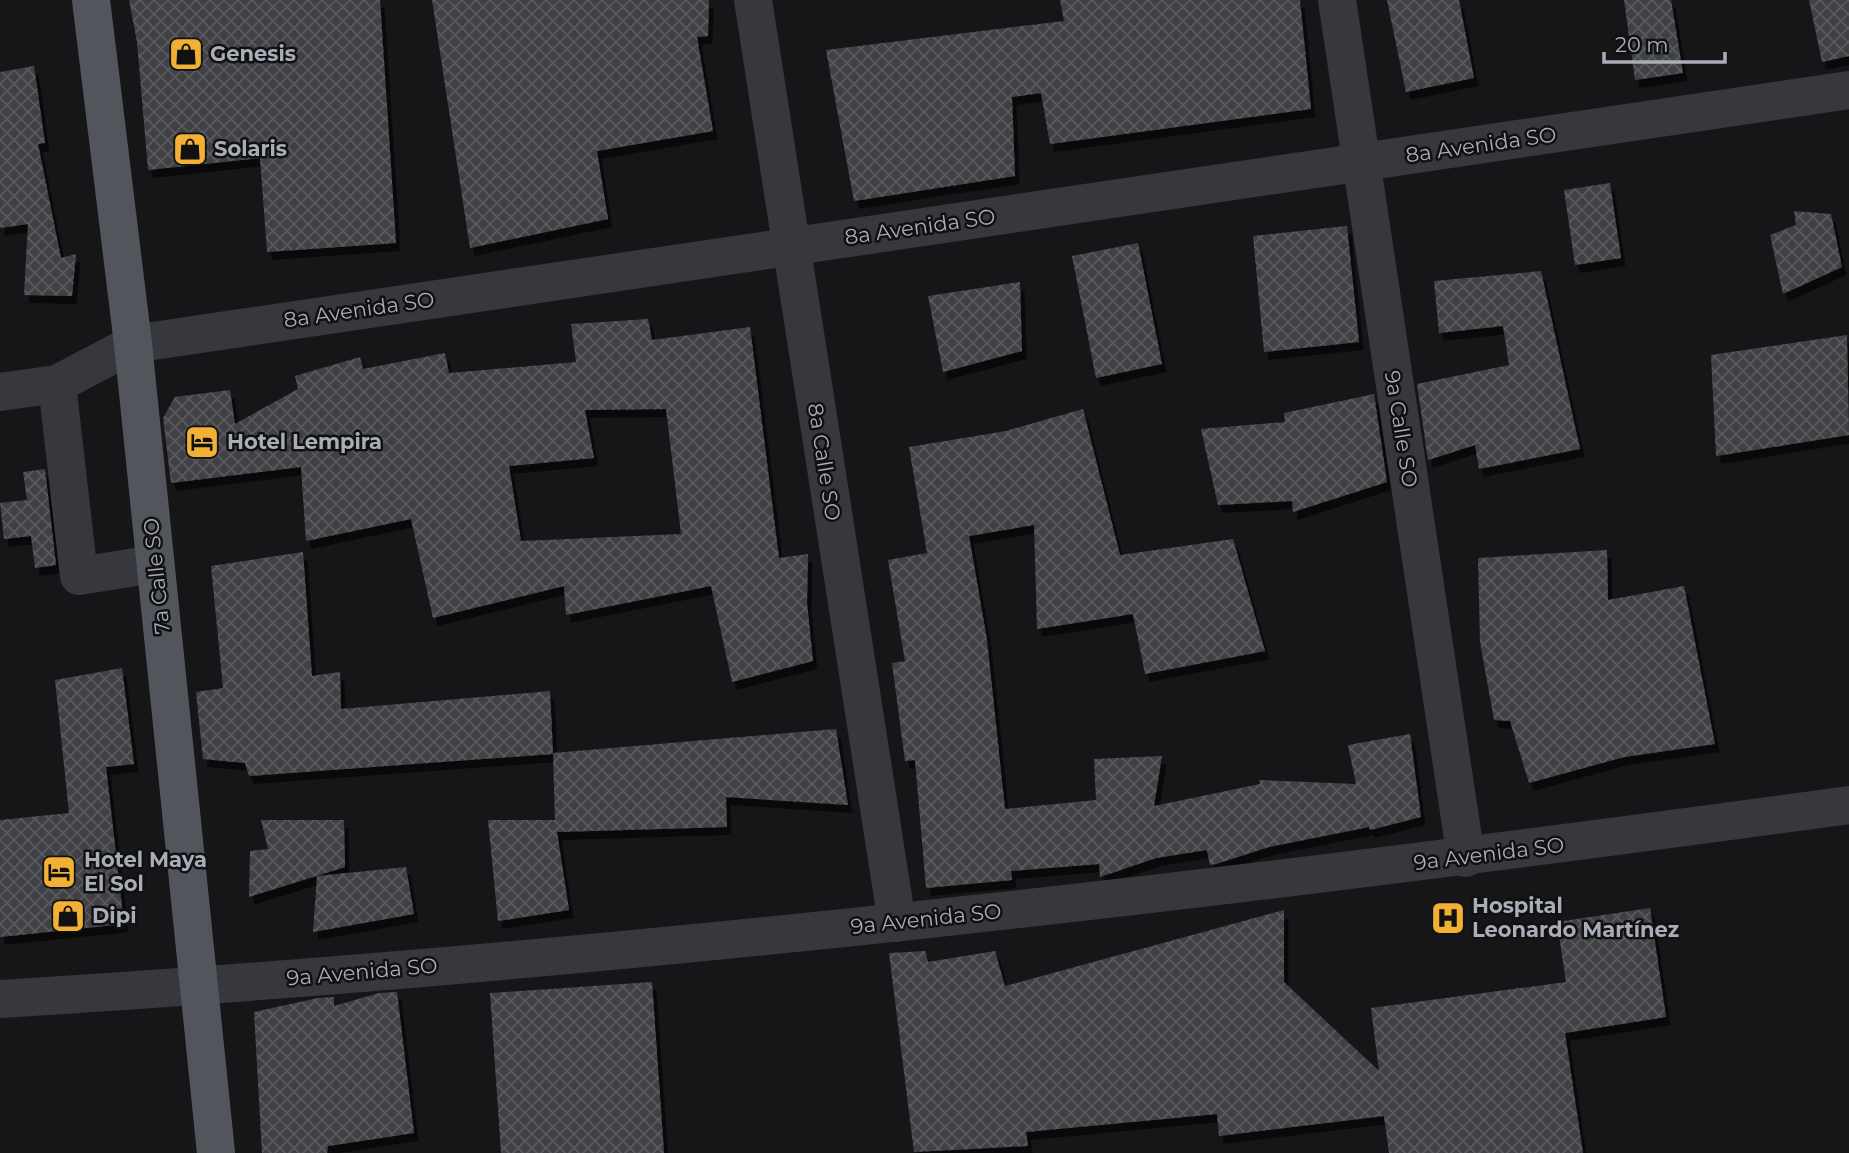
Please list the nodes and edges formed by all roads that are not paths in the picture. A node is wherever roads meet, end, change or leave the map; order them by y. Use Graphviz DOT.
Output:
graph roads {
  1 [pos="91,0"];
  2 [pos="753,0"];
  3 [pos="1337,0"];
  4 [pos="1849,90"];
  5 [pos="1361,162"];
  6 [pos="790,247"];
  7 [pos="133,344"];
  8 [pos="57,384"];
  9 [pos="0,392"];
  10 [pos="155,564"];
  11 [pos="1849,806"];
  12 [pos="1466,858"];
  13 [pos="897,923"];
  14 [pos="199,987"];
  15 [pos="0,999"];
  16 [pos="216,1153"];
  1 -- 7 [label="main road, 7a Calle SO"];
  2 -- 6 [label="street, 8a Calle SO"];
  3 -- 5 [label="street, 9a Calle SO"];
  4 -- 5 [label="street, 8a Avenida SO"];
  5 -- 6 [label="street, 8a Avenida SO"];
  5 -- 12 [label="street, 9a Calle SO"];
  6 -- 7 [label="street, 8a Avenida SO"];
  6 -- 13 [label="street, 8a Calle SO"];
  7 -- 8 [label="street, 8a Avenida SO"];
  7 -- 10 [label="main road, 7a Calle SO"];
  8 -- 9 [label="street, 8a Avenida SO"];
  8 -- 10 [label="street"];
  10 -- 14 [label="main road, 7a Calle SO"];
  11 -- 12 [label="street, 9a Avenida SO"];
  12 -- 13 [label="street, 9a Avenida SO"];
  13 -- 14 [label="street, 9a Avenida SO"];
  14 -- 15 [label="street, 9a Avenida SO"];
  14 -- 16 [label="main road, 7a Calle SO"];
}
